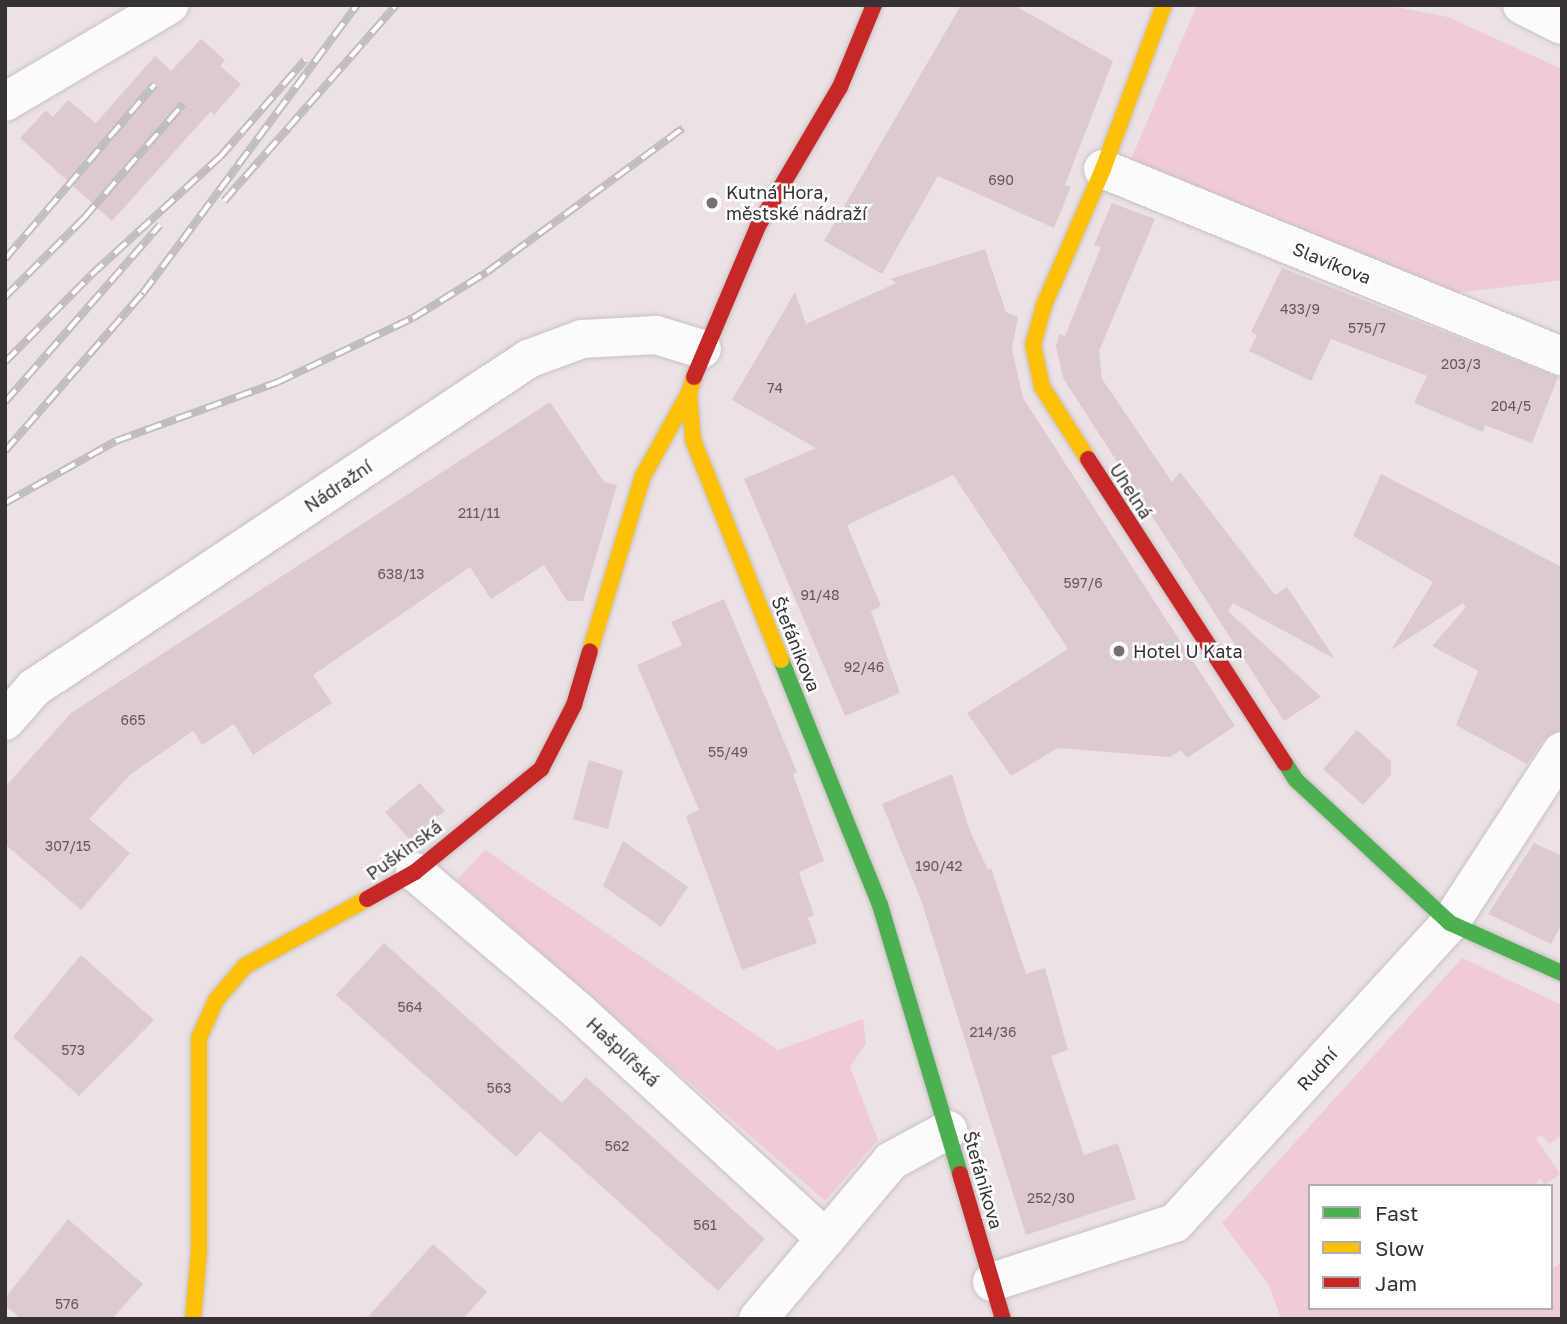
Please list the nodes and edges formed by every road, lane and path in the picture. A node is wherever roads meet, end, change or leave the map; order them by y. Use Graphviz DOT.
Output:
graph roads {
  1 [pos="169,5"];
  2 [pos="874,5"];
  3 [pos="1164,5"];
  4 [pos="1522,5"];
  5 [pos="1562,24"];
  6 [pos="5,102"];
  7 [pos="1103,169"];
  8 [pos="702,349"];
  9 [pos="1562,356"];
  10 [pos="690,393"];
  11 [pos="5,721"];
  12 [pos="1562,751"];
  13 [pos="415,872"];
  14 [pos="1450,923"];
  15 [pos="1562,973"];
  16 [pos="948,1130"];
  17 [pos="826,1239"];
  18 [pos="992,1282"];
  19 [pos="193,1319"];
  20 [pos="758,1319"];
  21 [pos="1003,1319"];
  1 -- 6 [label="street"];
  2 -- 8 [label="street, Štefánikova"];
  3 -- 7 [label="street, Uhelná"];
  4 -- 5 [label="street"];
  7 -- 9 [label="street, Slavíkova"];
  7 -- 14 [label="street, Uhelná"];
  8 -- 10 [label="street, Štefánikova"];
  8 -- 11 [label="street, Nádražní"];
  10 -- 13 [label="street, Puškinská"];
  10 -- 16 [label="street, Štefánikova"];
  12 -- 14 [label="street, Rudní"];
  13 -- 17 [label="street, Hašplířská"];
  13 -- 19 [label="street, Puškinská"];
  14 -- 15 [label="street, Uhelná"];
  14 -- 18 [label="street, Rudní"];
  16 -- 17 [label="street"];
  16 -- 18 [label="street, Štefánikova"];
  17 -- 20 [label="street"];
  18 -- 21 [label="street, Štefánikova"];
}
